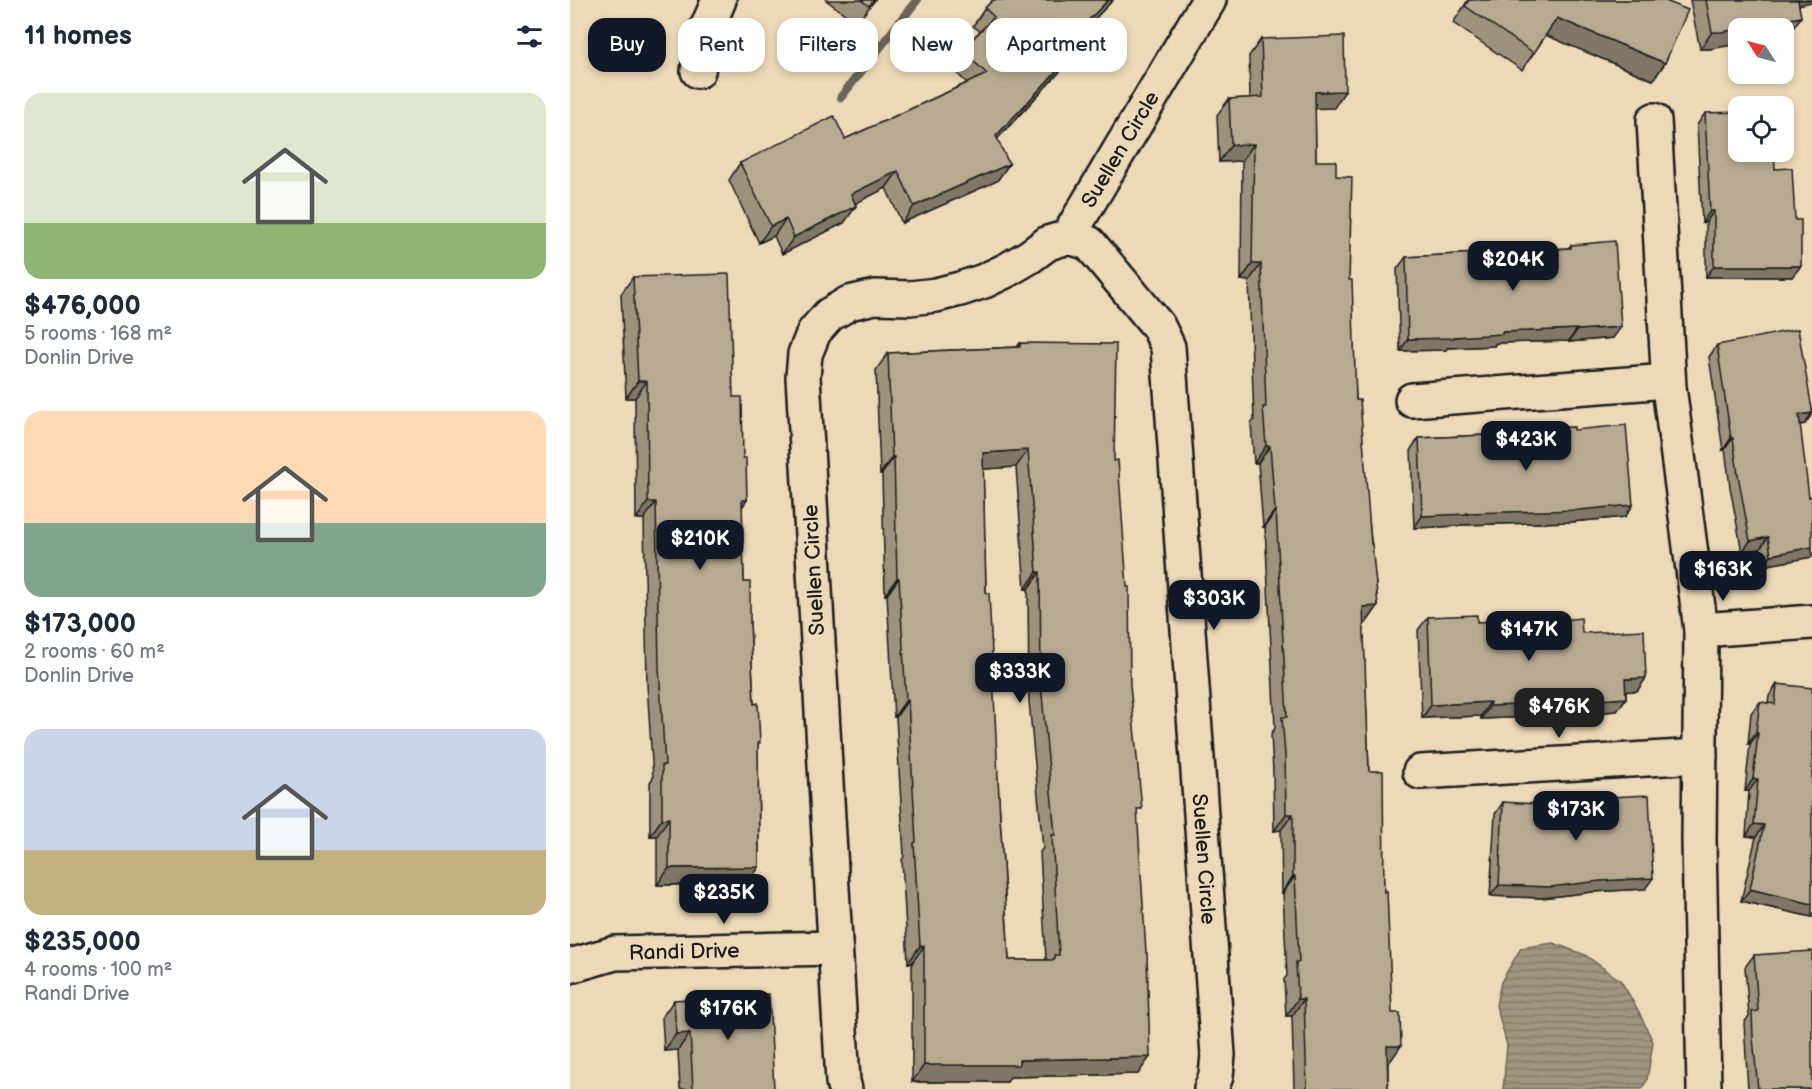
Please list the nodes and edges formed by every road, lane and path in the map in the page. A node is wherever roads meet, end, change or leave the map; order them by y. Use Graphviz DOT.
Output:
graph roads {
  1 [pos="719,0"];
  2 [pos="1209,0"];
  3 [pos="712,18"];
  4 [pos="1654,120"];
  5 [pos="1068,237"];
  6 [pos="1668,381"];
  7 [pos="1412,400"];
  8 [pos="1812,622"];
  9 [pos="1701,630"];
  10 [pos="1700,756"];
  11 [pos="1420,772"];
  12 [pos="570,944"];
  13 [pos="835,948"];
  14 [pos="615,953"];
  15 [pos="570,966"];
  16 [pos="845,1089"];
  17 [pos="1211,1089"];
  18 [pos="1704,1089"];
  1 -- 3 [label="street"];
  2 -- 5 [label="street, Suellen Circle"];
  4 -- 6 [label="street"];
  5 -- 13 [label="street, Suellen Circle"];
  5 -- 17 [label="street, Suellen Circle"];
  6 -- 7 [label="street"];
  6 -- 9 [label="street"];
  8 -- 9 [label="street"];
  9 -- 10 [label="street"];
  10 -- 11 [label="street"];
  10 -- 18 [label="street"];
  12 -- 14 [label="street"];
  13 -- 14 [label="street, Randi Drive"];
  13 -- 16 [label="street, Suellen Circle"];
  14 -- 15 [label="street, Randi Drive"];
}
